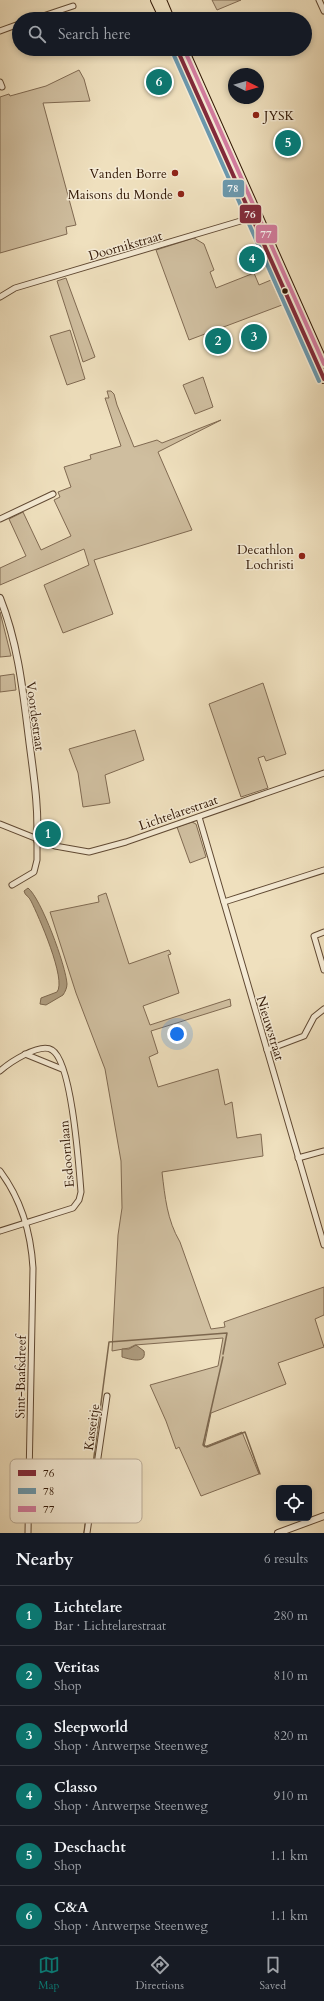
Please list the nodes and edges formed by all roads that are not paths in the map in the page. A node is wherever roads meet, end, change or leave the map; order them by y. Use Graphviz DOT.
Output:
graph roads {
  1 [pos="155,0"];
  2 [pos="162,0"];
  3 [pos="319,0"];
  4 [pos="73,6"];
  5 [pos="324,11"];
  6 [pos="55,12"];
  7 [pos="161,12"];
  8 [pos="167,12"];
  9 [pos="12,27"];
  10 [pos="0,31"];
  11 [pos="180,56"];
  12 [pos="187,56"];
  13 [pos="255,216"];
  14 [pos="0,297"];
  15 [pos="324,364"];
  16 [pos="324,379"];
  17 [pos="53,494"];
  18 [pos="0,518"];
  19 [pos="0,598"];
  20 [pos="324,773"];
  21 [pos="199,817"];
  22 [pos="0,824"];
  23 [pos="37,840"];
  24 [pos="324,870"];
  25 [pos="12,885"];
  26 [pos="224,902"];
  27 [pos="324,932"];
  28 [pos="324,970"];
  29 [pos="324,1009"];
  30 [pos="267,1050"];
  31 [pos="25,1054"];
  32 [pos="62,1069"];
  33 [pos="0,1071"];
  34 [pos="324,1151"];
  35 [pos="298,1158"];
  36 [pos="0,1172"];
  37 [pos="25,1223"];
  38 [pos="0,1231"];
  39 [pos="324,1245"];
  40 [pos="107,1396"];
  41 [pos="29,1459"];
  42 [pos="98,1459"];
  43 [pos="324,1516"];
  44 [pos="28,1523"];
  45 [pos="88,1523"];
  46 [pos="28,1533"];
  47 [pos="87,1533"];
  48 [pos="278,1533"];
  1 -- 7 [label="main road"];
  2 -- 8 [label="main road"];
  3 -- 5 [label="street"];
  4 -- 6 [label="street"];
  9 -- 10 [label="street"];
  11 -- 13 [label="main road"];
  12 -- 13 [label="main road"];
  13 -- 14 [label="street, Doornikstraat"];
  13 -- 15 [label="main road"];
  13 -- 16 [label="main road"];
  17 -- 18 [label="street"];
  19 -- 23 [label="street, Voordestraat"];
  20 -- 21 [label="street, Lichtelarestraat"];
  21 -- 23 [label="street, Lichtelarestraat"];
  21 -- 26 [label="street, Nieuwstraat"];
  22 -- 23 [label="street, Lichtelarestraat"];
  23 -- 25 [label="street"];
  24 -- 26 [label="street"];
  26 -- 30 [label="street, Nieuwstraat"];
  27 -- 28 [label="street"];
  29 -- 30 [label="street"];
  30 -- 35 [label="street, Nieuwstraat"];
  31 -- 32 [label="street"];
  31 -- 32 [label="street, Esdoornlaan"];
  31 -- 33 [label="street, Esdoornlaan"];
  32 -- 37 [label="street, Esdoornlaan"];
  34 -- 35 [label="street"];
  35 -- 39 [label="street, Nieuwstraat"];
  36 -- 37 [label="street, Sint-Baafsdreef"];
  37 -- 38 [label="street, Esdoornlaan"];
  37 -- 41 [label="street, Sint-Baafsdreef"];
  40 -- 42 [label="street, Kasseitje"];
  43 -- 48 [label="street"];
  44 -- 46 [label="street, Sint-Baafsdreef"];
  45 -- 47 [label="street, Kasseitje"];
}
